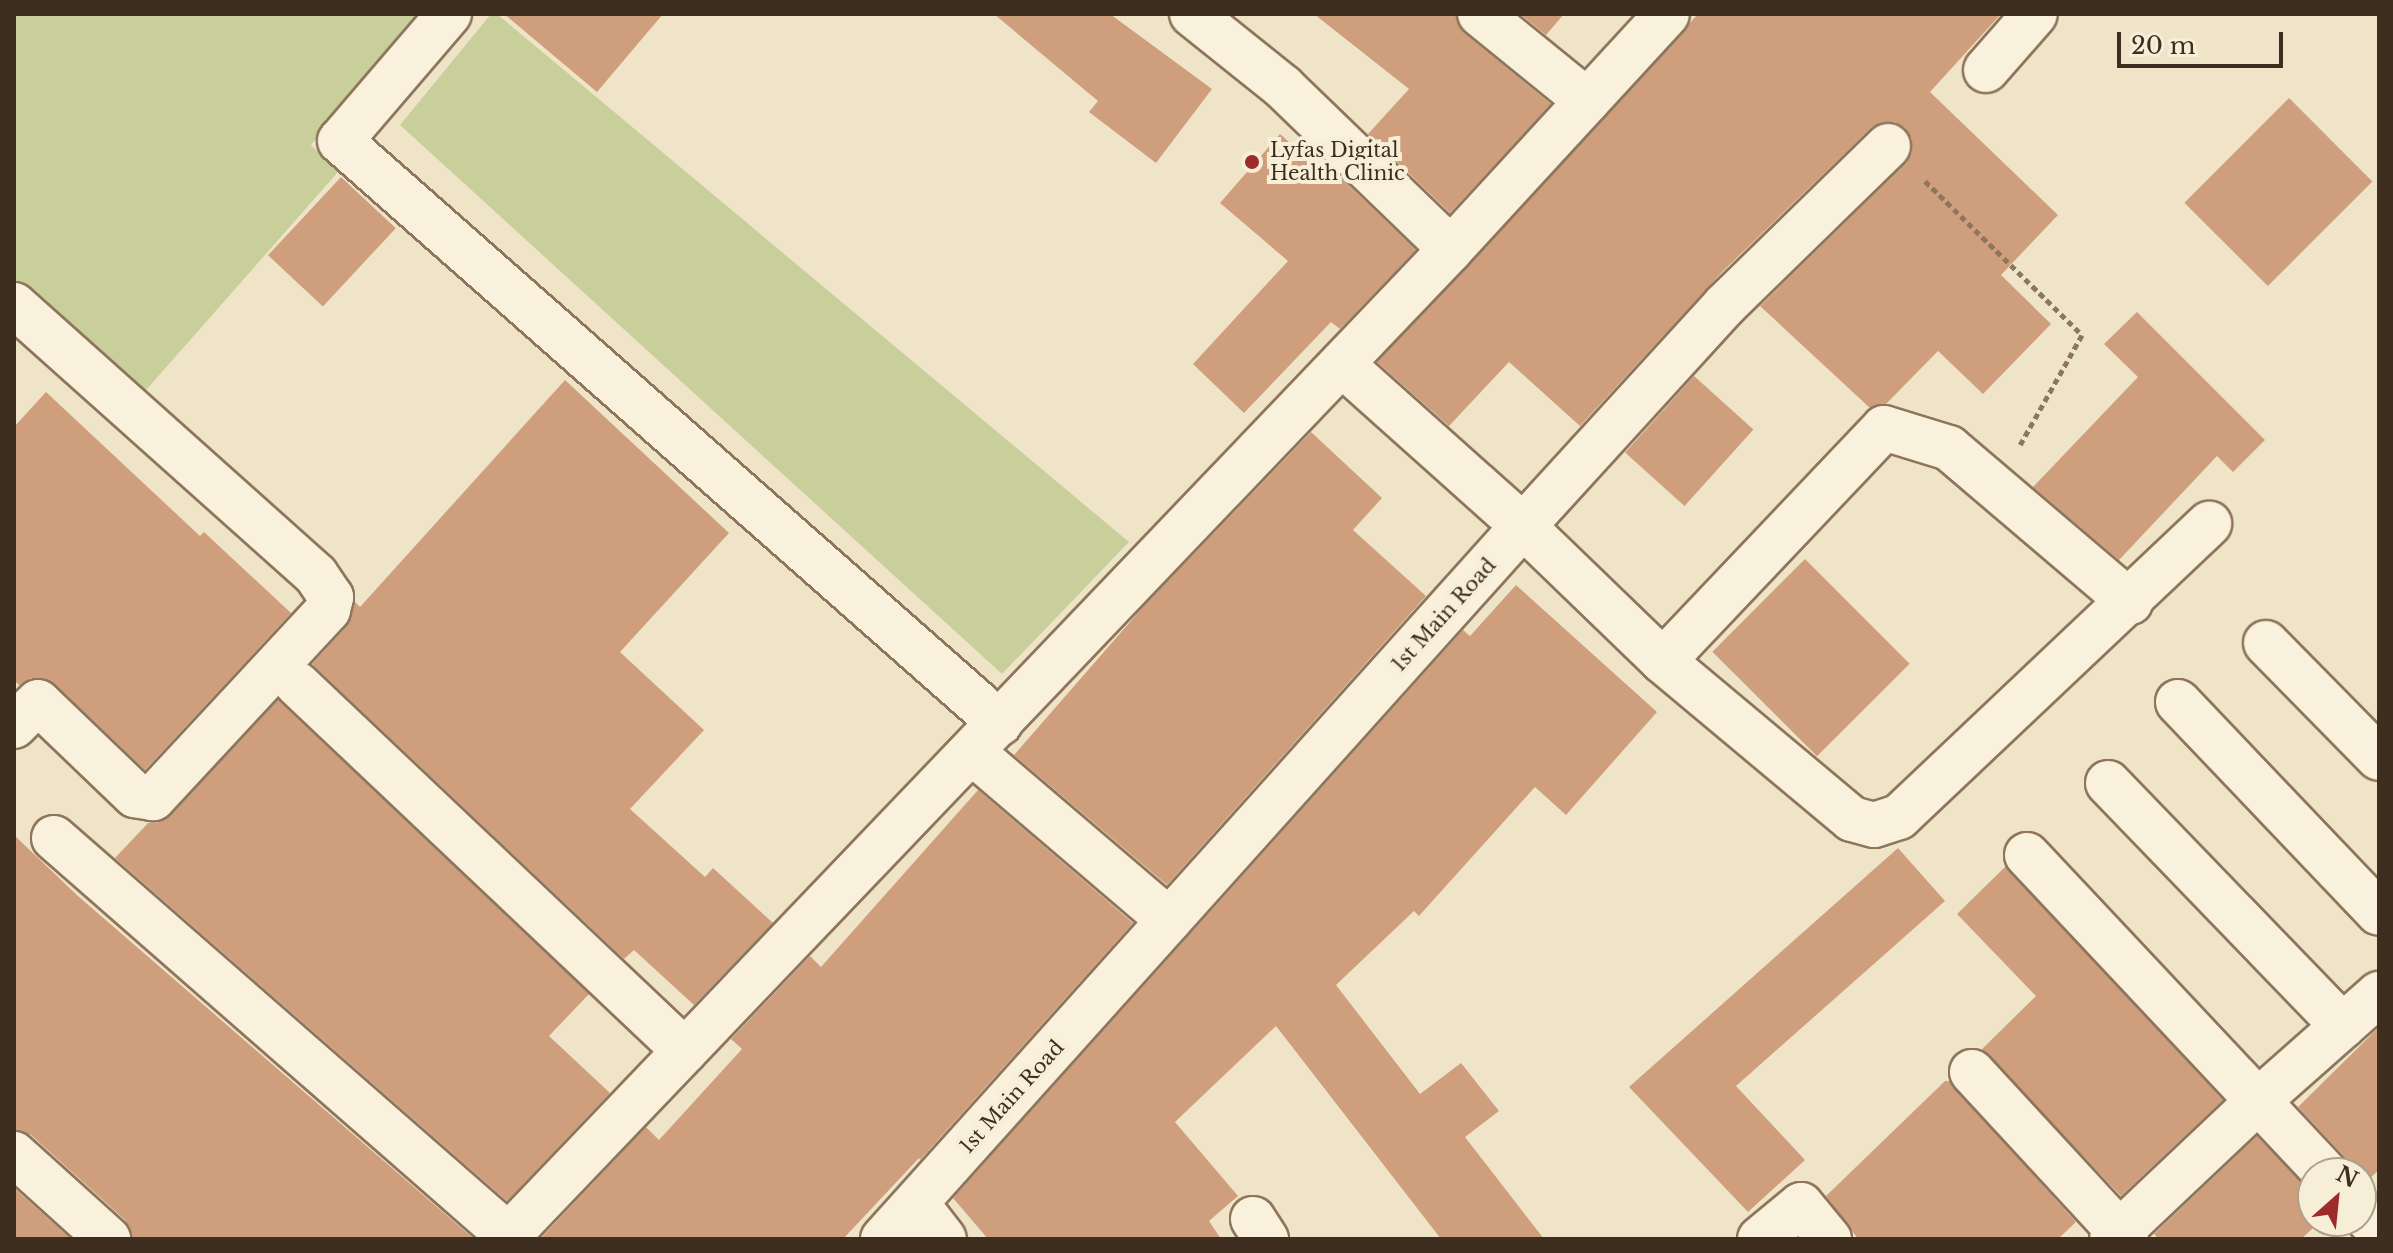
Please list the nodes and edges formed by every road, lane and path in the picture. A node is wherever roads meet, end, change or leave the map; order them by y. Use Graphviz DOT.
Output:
graph roads {
  1 [pos="449,14"];
  2 [pos="1192,14"];
  3 [pos="1480,14"];
  4 [pos="1667,14"];
  5 [pos="2035,14"];
  6 [pos="1986,70"];
  7 [pos="1587,101"];
  8 [pos="1888,146"];
  9 [pos="1451,249"];
  10 [pos="14,305"];
  11 [pos="1342,364"];
  12 [pos="1996,488"];
  13 [pos="2209,524"];
  14 [pos="1523,526"];
  15 [pos="2130,602"];
  16 [pos="2266,643"];
  17 [pos="1663,661"];
  18 [pos="297,684"];
  19 [pos="2178,702"];
  20 [pos="14,726"];
  21 [pos="986,737"];
  22 [pos="2379,758"];
  23 [pos="2108,783"];
  24 [pos="54,838"];
  25 [pos="2027,855"];
  26 [pos="2379,913"];
  27 [pos="1169,920"];
  28 [pos="2379,994"];
  29 [pos="2343,1026"];
  30 [pos="685,1051"];
  31 [pos="1972,1072"];
  32 [pos="2258,1101"];
  33 [pos="14,1154"];
  34 [pos="2311,1157"];
  35 [pos="917,1204"];
  36 [pos="507,1237"];
  37 [pos="2119,1237"];
  38 [pos="108,1239"];
  39 [pos="883,1239"];
  40 [pos="944,1239"];
  41 [pos="1760,1239"];
  42 [pos="1829,1239"];
  1 -- 21 [label="street"];
  2 -- 9 [label="street"];
  3 -- 7 [label="street"];
  4 -- 7 [label="street"];
  5 -- 6 [label="street"];
  7 -- 9 [label="street"];
  8 -- 12 [label="path"];
  8 -- 14 [label="street, 1st Main Road"];
  9 -- 11 [label="street"];
  10 -- 20 [label="street"];
  11 -- 14 [label="street"];
  11 -- 21 [label="street"];
  12 -- 15 [label="street"];
  12 -- 17 [label="street"];
  13 -- 15 [label="street"];
  14 -- 17 [label="street"];
  14 -- 27 [label="street, 1st Main Road"];
  15 -- 17 [label="street"];
  16 -- 22 [label="street"];
  18 -- 30 [label="street"];
  19 -- 26 [label="street"];
  21 -- 27 [label="street"];
  21 -- 30 [label="street"];
  23 -- 29 [label="street"];
  24 -- 36 [label="street"];
  25 -- 32 [label="street"];
  27 -- 35 [label="street, 1st Main Road"];
  28 -- 29 [label="street"];
  29 -- 32 [label="street"];
  30 -- 36 [label="street"];
  31 -- 37 [label="street"];
  32 -- 34 [label="street"];
  32 -- 37 [label="street"];
  33 -- 38 [label="street"];
  35 -- 39 [label="street, 1st Main Road"];
  35 -- 40 [label="street"];
  41 -- 42 [label="street"];
}
